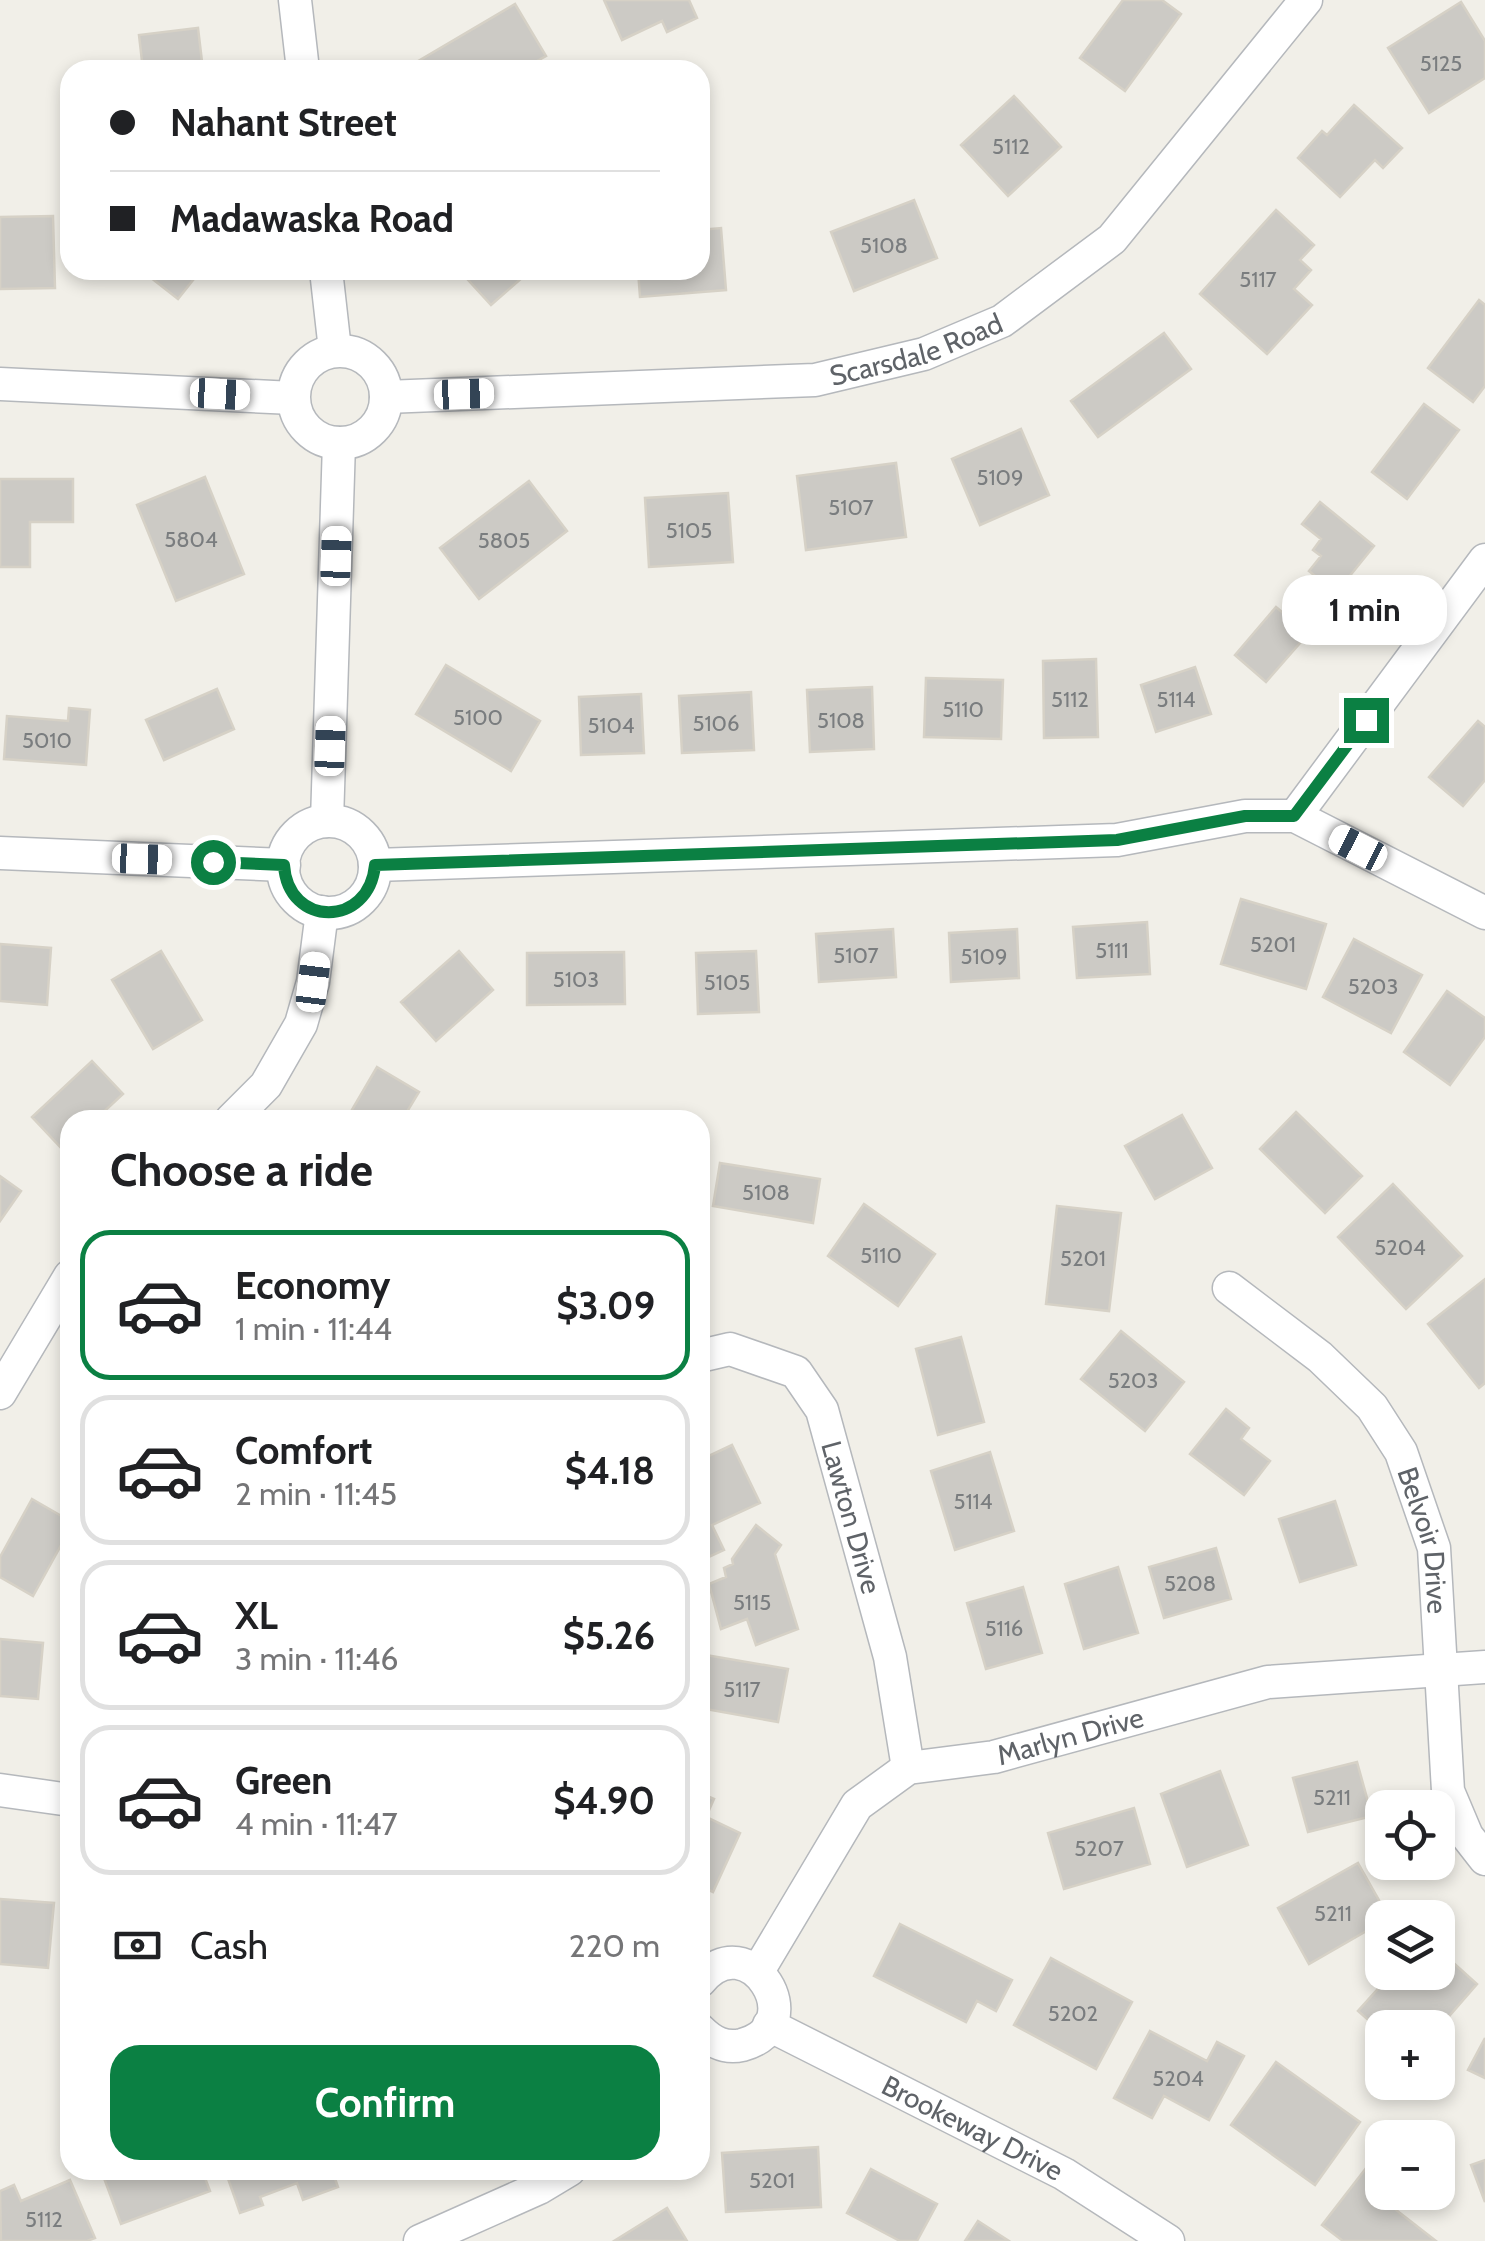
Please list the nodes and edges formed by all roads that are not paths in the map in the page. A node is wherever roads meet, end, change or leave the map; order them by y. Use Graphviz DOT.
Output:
graph roads {
  1 [pos="295,0"];
  2 [pos="1306,0"];
  3 [pos="302,60"];
  4 [pos="327,280"];
  5 [pos="336,350"];
  6 [pos="0,384"];
  7 [pos="386,396"];
  8 [pos="293,398"];
  9 [pos="339,443"];
  10 [pos="1485,560"];
  11 [pos="1294,816"];
  12 [pos="328,821"];
  13 [pos="0,852"];
  14 [pos="284,865"];
  15 [pos="375,865"];
  16 [pos="322,912"];
  17 [pos="1485,913"];
  18 [pos="241,1110"];
  19 [pos="1229,1288"];
  20 [pos="60,1293"];
  21 [pos="710,1354"];
  22 [pos="0,1392"];
  23 [pos="1485,1667"];
  24 [pos="1440,1669"];
  25 [pos="908,1768"];
  26 [pos="0,1790"];
  27 [pos="60,1799"];
  28 [pos="1485,1859"];
  29 [pos="758,1971"];
  30 [pos="710,1972"];
  31 [pos="769,2025"];
  32 [pos="710,2041"];
  33 [pos="552,2180"];
  34 [pos="420,2241"];
  35 [pos="1168,2241"];
  1 -- 3 [label="street"];
  2 -- 7 [label="street, Scarsdale Road"];
  4 -- 5 [label="street"];
  5 -- 7 [label="street"];
  5 -- 8 [label="street"];
  6 -- 8 [label="street"];
  7 -- 9 [label="street"];
  8 -- 9 [label="street"];
  9 -- 12 [label="street"];
  10 -- 11 [label="street"];
  11 -- 15 [label="street"];
  11 -- 17 [label="street"];
  12 -- 14 [label="street"];
  12 -- 15 [label="street"];
  13 -- 14 [label="street"];
  14 -- 16 [label="street"];
  15 -- 16 [label="street"];
  16 -- 18 [label="street"];
  19 -- 24 [label="street, Belvoir Drive"];
  20 -- 22 [label="street"];
  21 -- 25 [label="street, Lawton Drive"];
  23 -- 24 [label="street, Marlyn Drive"];
  24 -- 25 [label="street, Marlyn Drive"];
  24 -- 28 [label="street, Belvoir Drive"];
  25 -- 29 [label="street, Marlyn Drive"];
  26 -- 27 [label="street"];
  29 -- 30 [label="street"];
  29 -- 31 [label="street"];
  31 -- 32 [label="street"];
  31 -- 35 [label="street, Brookeway Drive"];
  33 -- 34 [label="street"];
}
